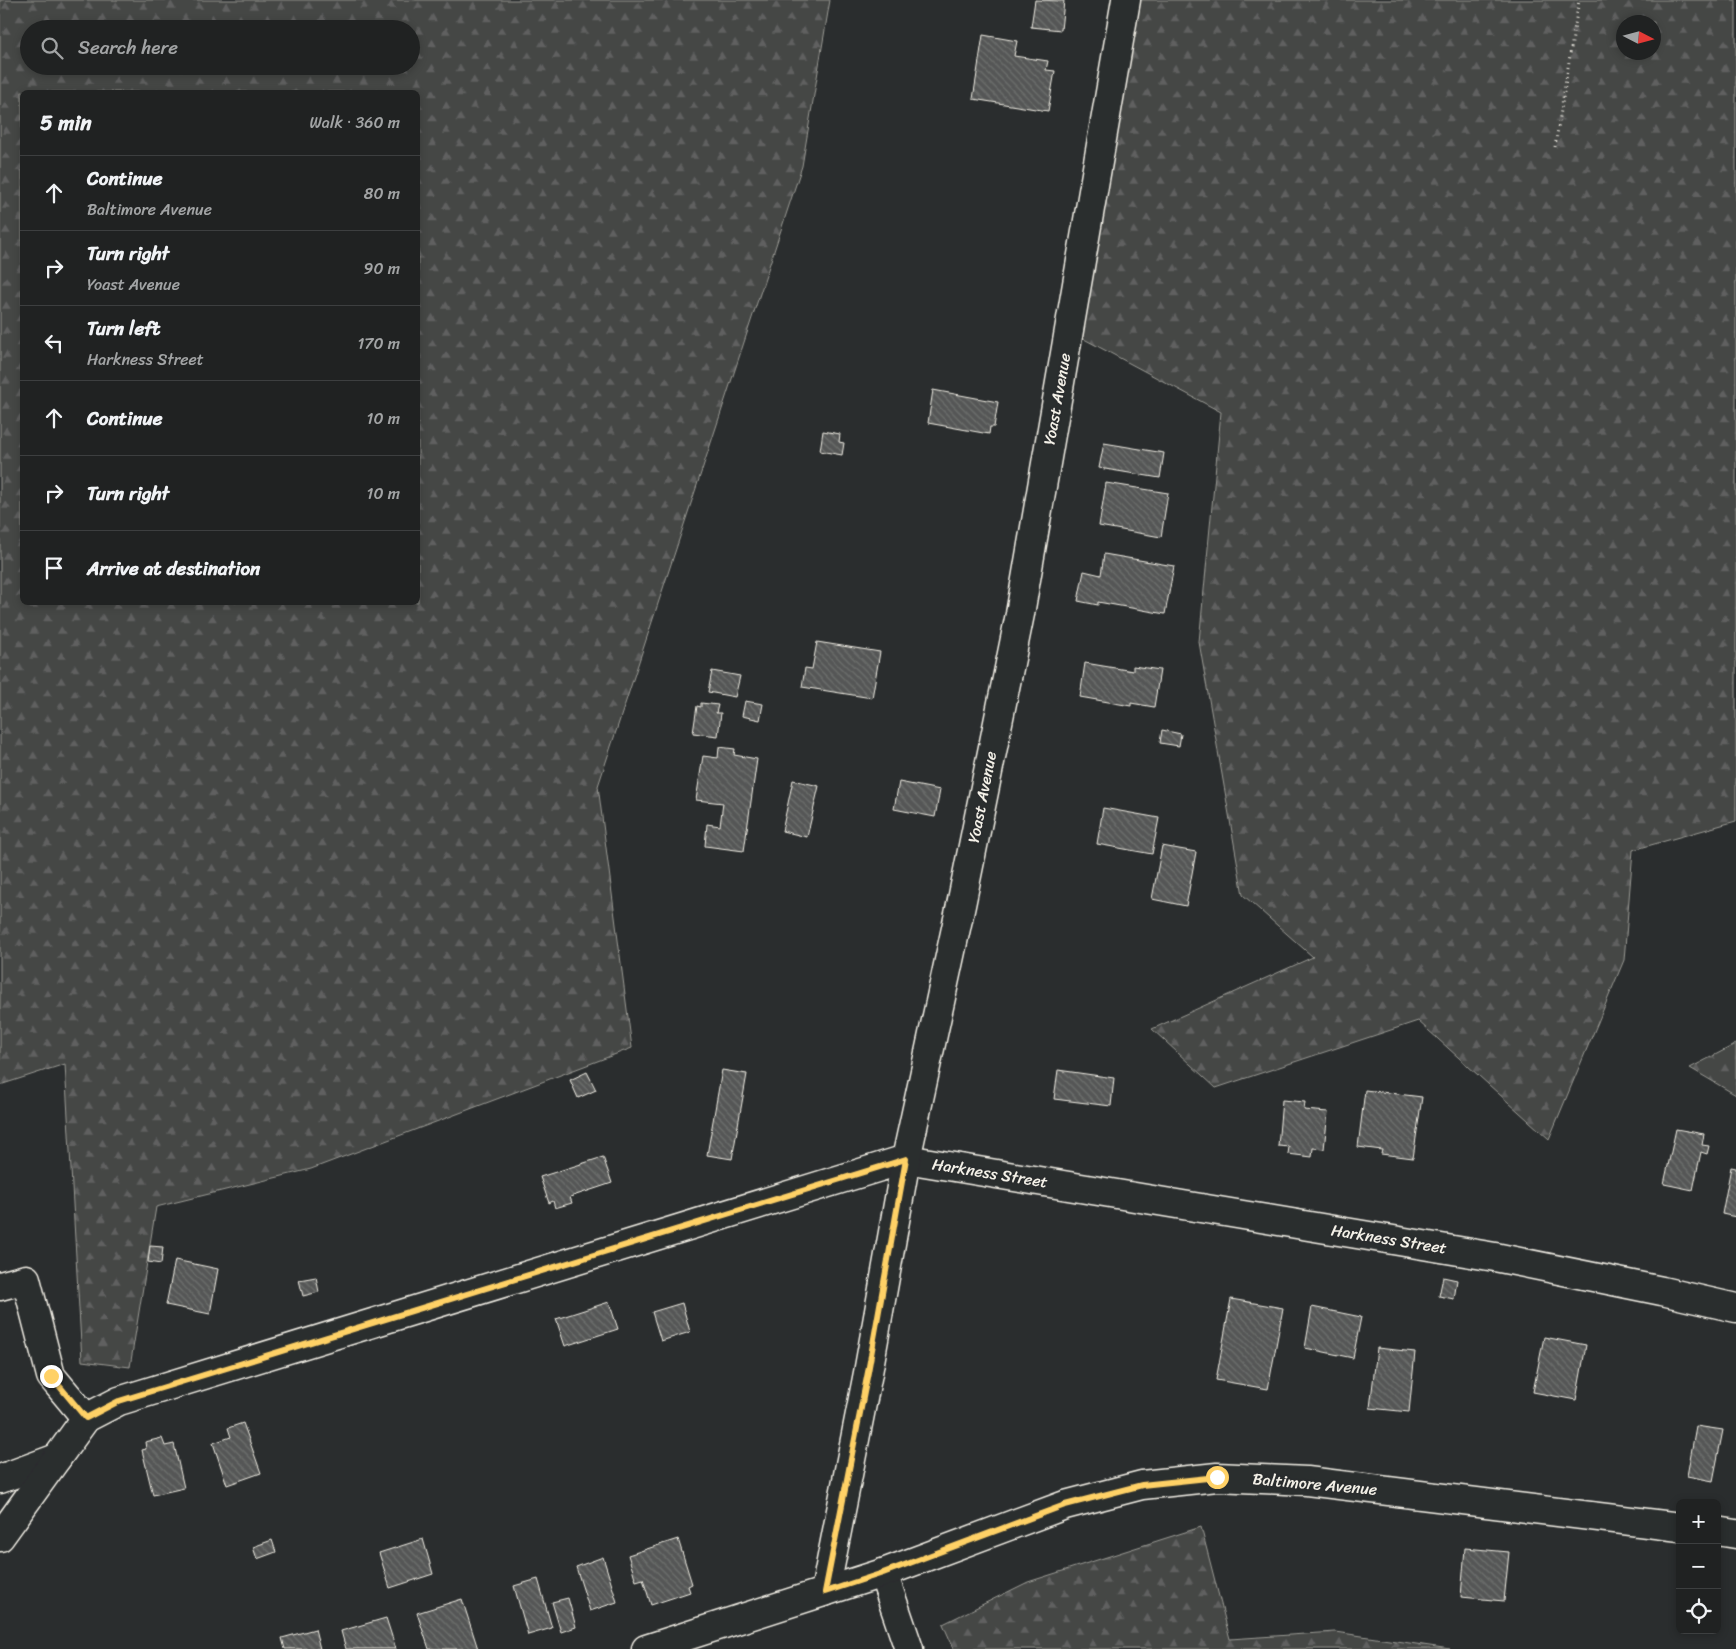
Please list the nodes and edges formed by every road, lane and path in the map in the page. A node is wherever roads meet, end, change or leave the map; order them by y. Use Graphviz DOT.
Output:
graph roads {
  1 [pos="1126,0"];
  2 [pos="1579,0"];
  3 [pos="1555,147"];
  4 [pos="906,1159"];
  5 [pos="0,1286"];
  6 [pos="1736,1308"];
  7 [pos="86,1418"];
  8 [pos="57,1458"];
  9 [pos="0,1479"];
  10 [pos="1676,1526"];
  11 [pos="1721,1532"];
  12 [pos="1736,1534"];
  13 [pos="0,1537"];
  14 [pos="883,1573"];
  15 [pos="825,1592"];
  16 [pos="646,1649"];
  17 [pos="909,1649"];
  1 -- 4 [label="street, Yoast Avenue"];
  2 -- 3 [label="path"];
  4 -- 6 [label="street, Harkness Street"];
  4 -- 7 [label="street, Harkness Street"];
  4 -- 15 [label="street, Yoast Avenue"];
  5 -- 7 [label="street"];
  7 -- 8 [label="street"];
  8 -- 9 [label="street"];
  8 -- 13 [label="street"];
  10 -- 14 [label="street, Baltimore Avenue"];
  11 -- 12 [label="street"];
  14 -- 15 [label="street, Baltimore Avenue"];
  14 -- 17 [label="street"];
  15 -- 16 [label="street, Baltimore Avenue"];
}
